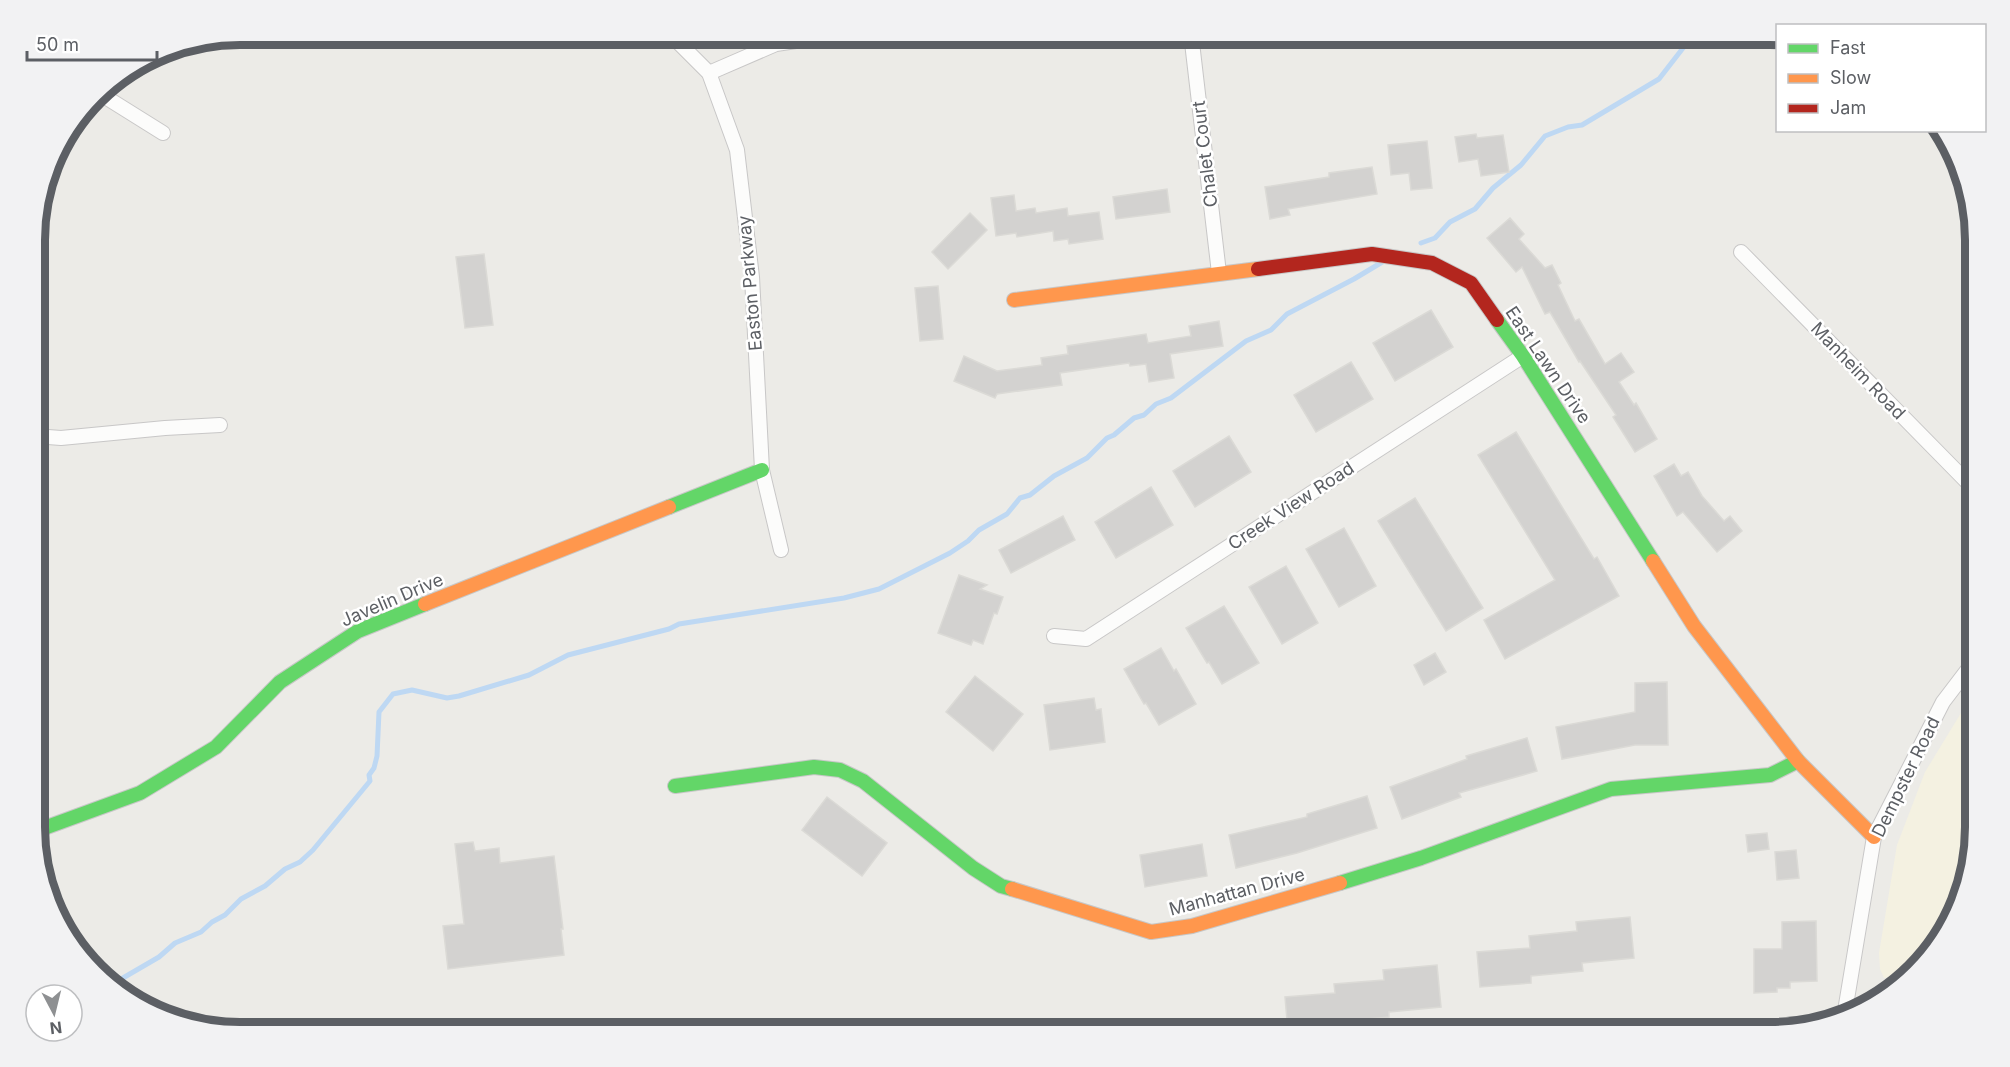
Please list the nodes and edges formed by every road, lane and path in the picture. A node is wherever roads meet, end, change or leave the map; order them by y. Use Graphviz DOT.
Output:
graph roads {
  1 [pos="681,45"];
  2 [pos="774,45"];
  3 [pos="1192,45"];
  4 [pos="709,73"];
  5 [pos="107,98"];
  6 [pos="163,133"];
  7 [pos="1742,252"];
  8 [pos="1219,273"];
  9 [pos="1014,300"];
  10 [pos="1523,356"];
  11 [pos="220,425"];
  12 [pos="45,437"];
  13 [pos="762,470"];
  14 [pos="1965,480"];
  15 [pos="781,550"];
  16 [pos="1054,636"];
  17 [pos="1965,673"];
  18 [pos="1798,761"];
  19 [pos="675,786"];
  20 [pos="45,828"];
  21 [pos="1874,837"];
  22 [pos="1846,1006"];
  1 -- 4 [label="street, Easton Parkway"];
  2 -- 4 [label="street"];
  3 -- 8 [label="street, Chalet Court"];
  4 -- 13 [label="street, Easton Parkway"];
  5 -- 6 [label="street"];
  7 -- 14 [label="street, Manheim Road"];
  8 -- 9 [label="street, East Lawn Drive"];
  8 -- 10 [label="street, East Lawn Drive"];
  10 -- 16 [label="street, Creek View Road"];
  10 -- 18 [label="street, East Lawn Drive"];
  11 -- 12 [label="street"];
  13 -- 15 [label="street, Easton Parkway"];
  13 -- 20 [label="street, Javelin Drive"];
  17 -- 21 [label="street, Dempster Road"];
  18 -- 19 [label="street, Manhattan Drive"];
  18 -- 21 [label="street, East Lawn Drive"];
  21 -- 22 [label="street, Dempster Road"];
}
